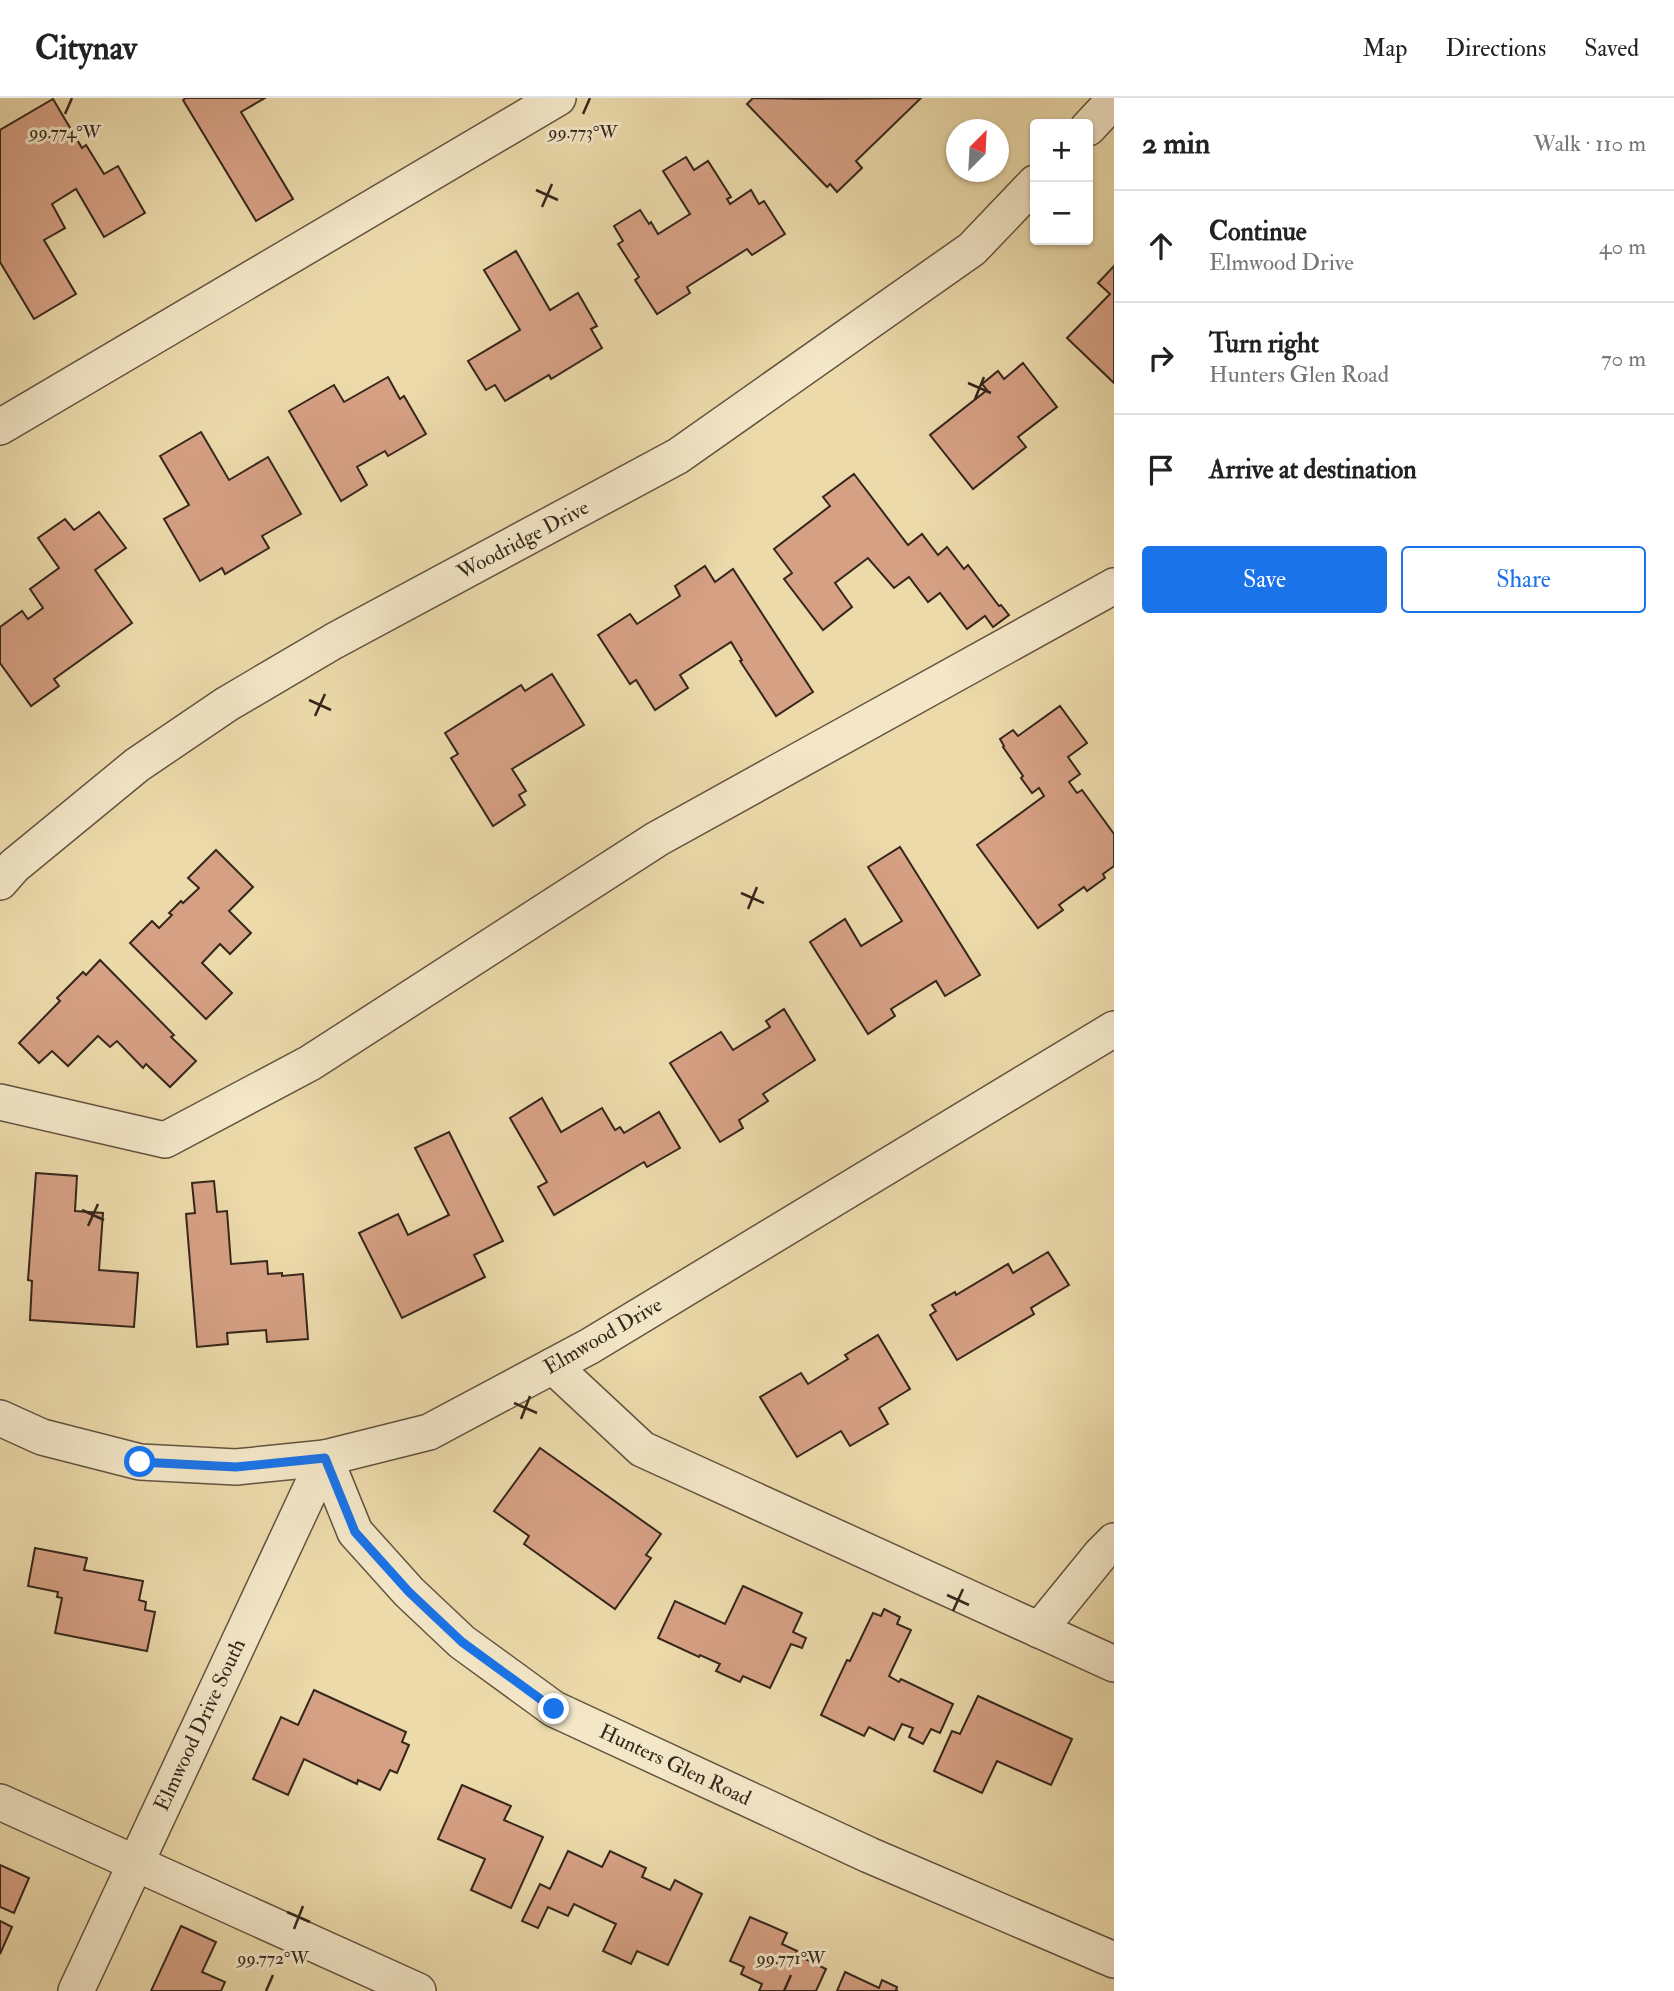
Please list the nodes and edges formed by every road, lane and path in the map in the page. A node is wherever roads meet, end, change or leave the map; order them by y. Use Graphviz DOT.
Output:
graph roads {
  1 [pos="558,98"];
  2 [pos="1114,100"];
  3 [pos="1093,123"];
  4 [pos="1030,188"];
  5 [pos="0,428"];
  6 [pos="1114,586"];
  7 [pos="0,882"];
  8 [pos="1114,1029"];
  9 [pos="0,1102"];
  10 [pos="553,1366"];
  11 [pos="0,1419"];
  12 [pos="325,1458"];
  13 [pos="1114,1541"];
  14 [pos="1039,1630"];
  15 [pos="1114,1664"];
  16 [pos="0,1802"];
  17 [pos="136,1863"];
  18 [pos="1114,1960"];
  19 [pos="76,1991"];
  20 [pos="418,1991"];
  1 -- 5 [label="street"];
  2 -- 3 [label="street"];
  4 -- 7 [label="street, Woodridge Drive"];
  6 -- 9 [label="street"];
  8 -- 10 [label="street, Elmwood Drive"];
  10 -- 12 [label="street, Elmwood Drive"];
  10 -- 14 [label="street"];
  11 -- 12 [label="street, Elmwood Drive"];
  12 -- 17 [label="street, Elmwood Drive South"];
  12 -- 18 [label="street, Hunters Glen Road"];
  13 -- 14 [label="street"];
  14 -- 15 [label="street"];
  16 -- 17 [label="street"];
  17 -- 19 [label="street, Elmwood Drive South"];
  17 -- 20 [label="street"];
}
